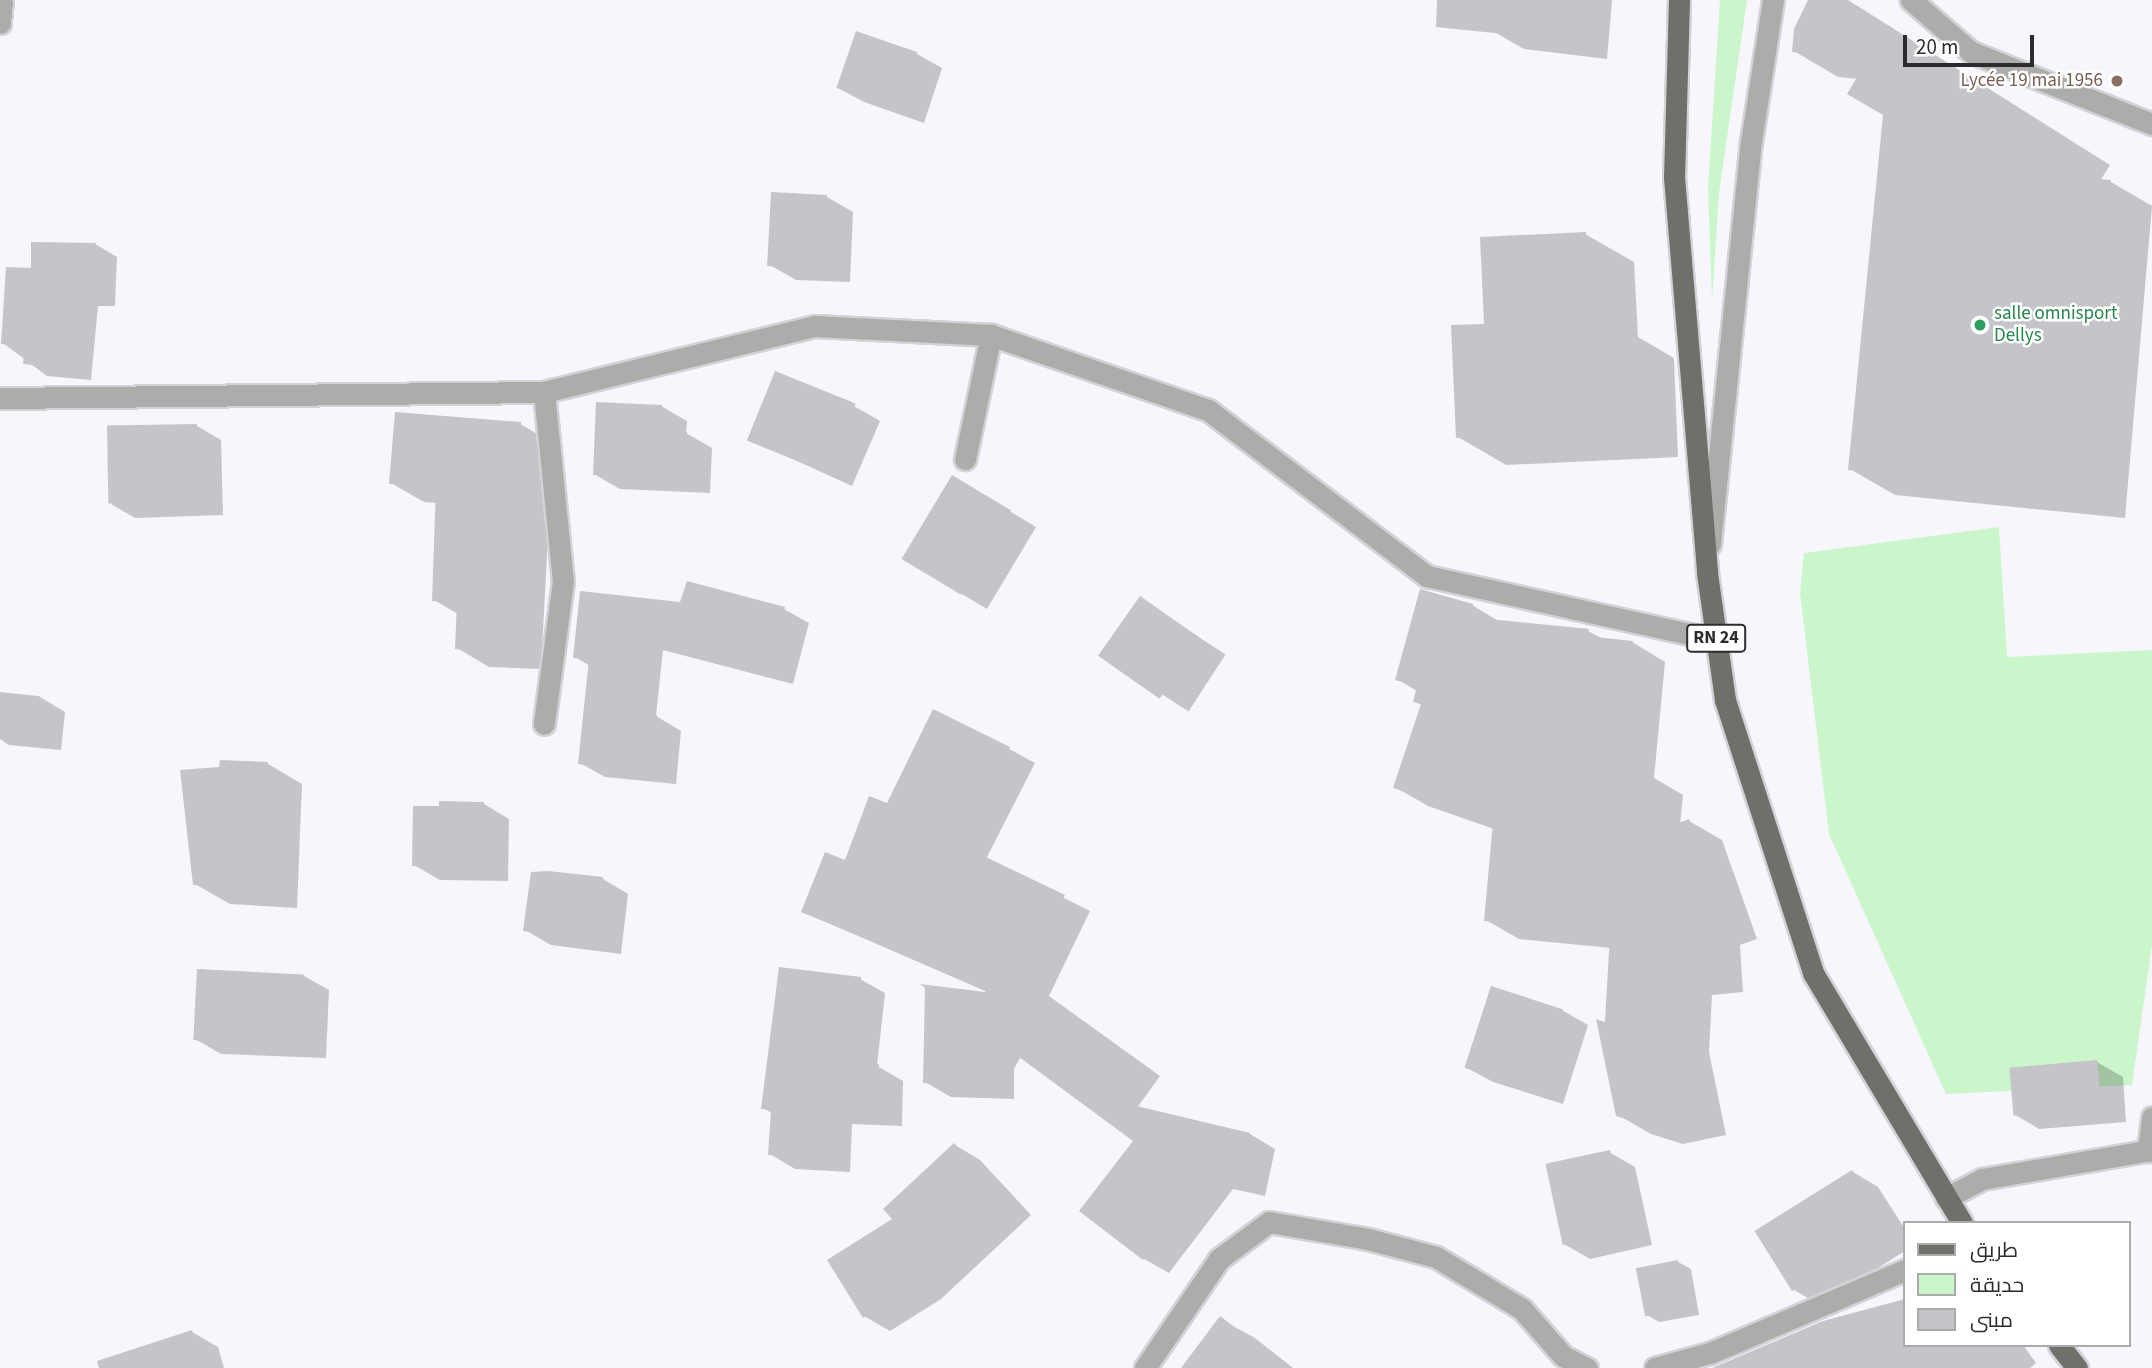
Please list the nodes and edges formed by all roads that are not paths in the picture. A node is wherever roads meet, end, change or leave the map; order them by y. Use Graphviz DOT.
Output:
graph roads {
  1 [pos="2,0"];
  2 [pos="1679,0"];
  3 [pos="1773,0"];
  4 [pos="1911,0"];
  5 [pos="0,23"];
  6 [pos="2152,124"];
  7 [pos="991,335"];
  8 [pos="544,392"];
  9 [pos="0,398"];
  10 [pos="965,459"];
  11 [pos="1707,573"];
  12 [pos="1716,639"];
  13 [pos="544,724"];
  14 [pos="2152,1117"];
  15 [pos="2150,1150"];
  16 [pos="1947,1198"];
  17 [pos="1961,1221"];
  18 [pos="1904,1270"];
  19 [pos="2061,1347"];
  20 [pos="1711,1360"];
  21 [pos="1579,1367"];
  22 [pos="1145,1368"];
  23 [pos="1655,1368"];
  24 [pos="2077,1368"];
  1 -- 5 [label="street"];
  2 -- 11 [label="main road, RN 24"];
  3 -- 11 [label="street"];
  4 -- 6 [label="street"];
  7 -- 8 [label="street"];
  7 -- 10 [label="street"];
  7 -- 12 [label="street"];
  8 -- 9 [label="street"];
  8 -- 13 [label="street"];
  11 -- 12 [label="main road, RN 24"];
  12 -- 16 [label="main road, RN 24"];
  14 -- 15 [label="street"];
  15 -- 16 [label="street"];
  16 -- 17 [label="main road, RN 24"];
  18 -- 20 [label="street"];
  19 -- 24 [label="main road"];
  20 -- 23 [label="street"];
  21 -- 22 [label="street"];
}
